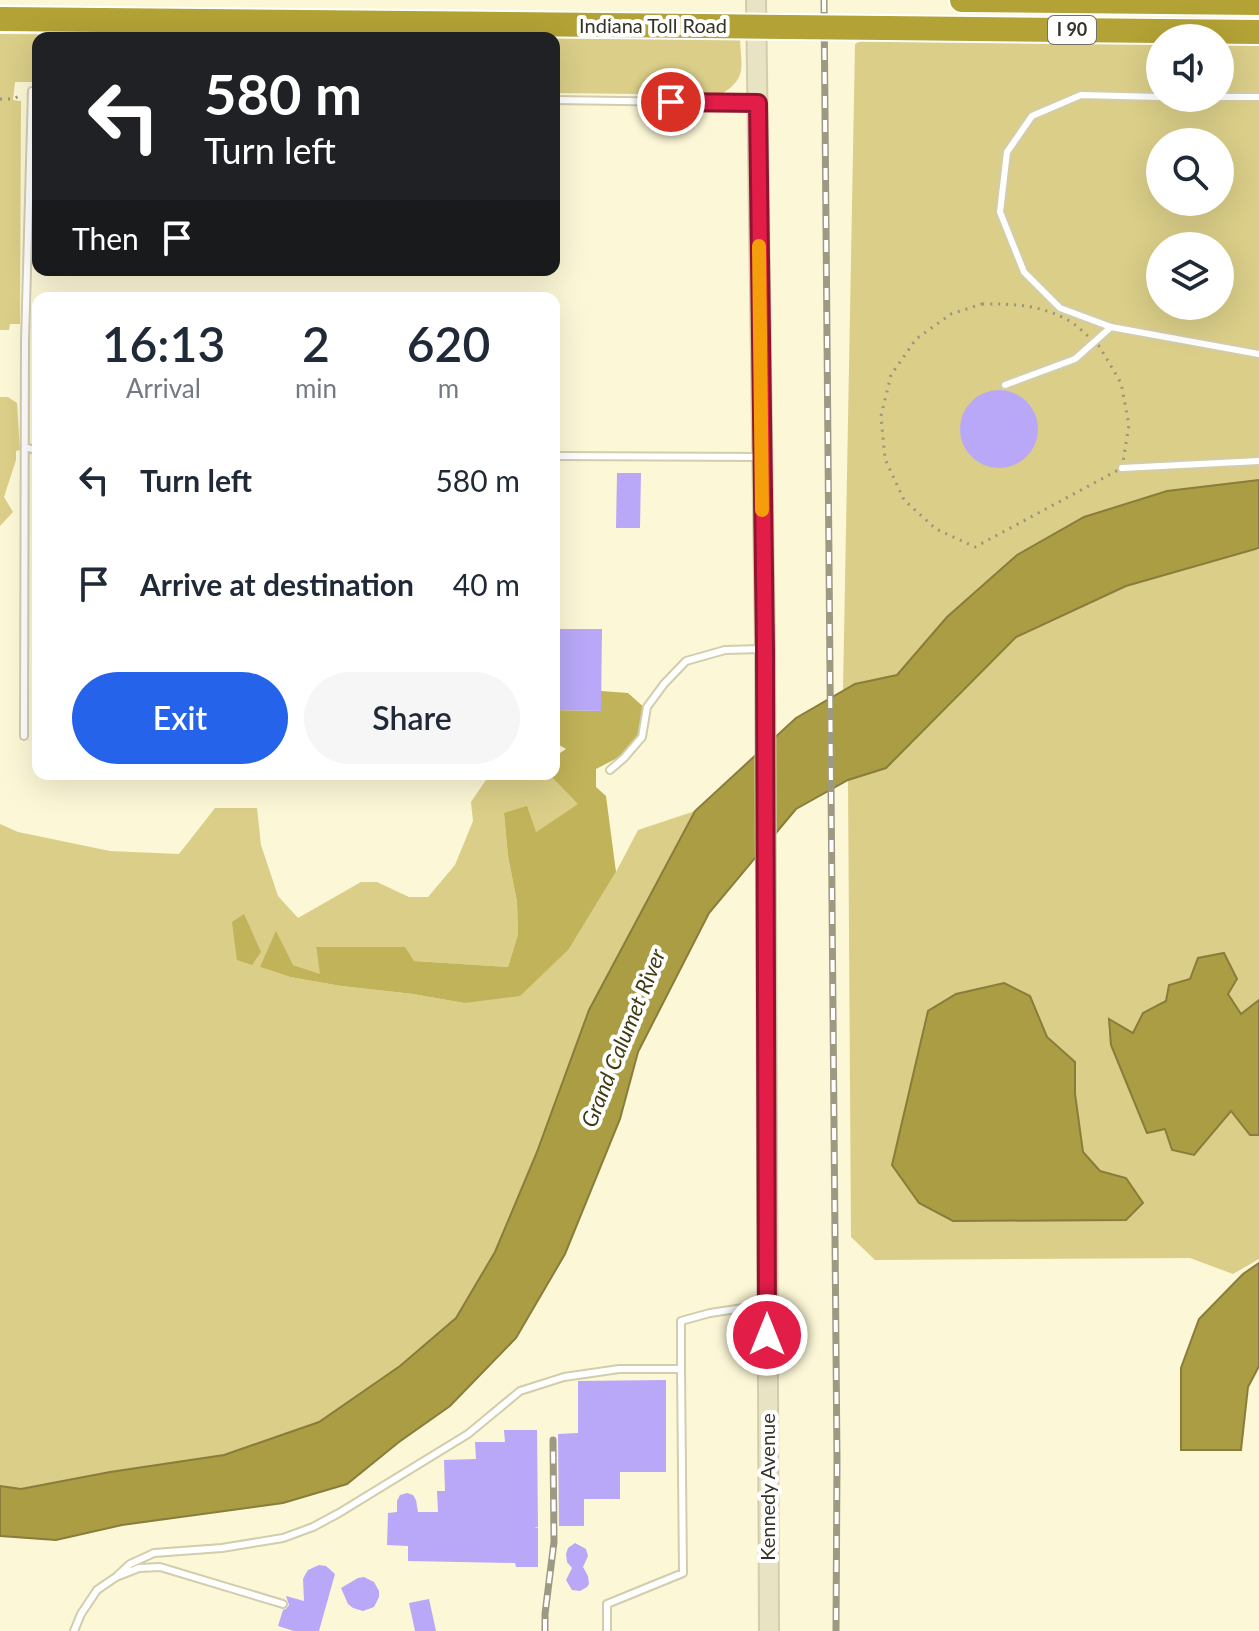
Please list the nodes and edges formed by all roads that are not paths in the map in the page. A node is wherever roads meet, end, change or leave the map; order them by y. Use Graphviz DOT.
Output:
graph roads {
  1 [pos="756,0"];
  2 [pos="962,0"];
  3 [pos="1259,3"];
  4 [pos="0,19"];
  5 [pos="1259,32"];
  6 [pos="1146,97"];
  7 [pos="1234,97"];
  8 [pos="1259,97"];
  9 [pos="560,100"];
  10 [pos="758,103"];
  11 [pos="32,166"];
  12 [pos="1111,327"];
  13 [pos="1259,354"];
  14 [pos="1005,385"];
  15 [pos="25,447"];
  16 [pos="32,449"];
  17 [pos="560,456"];
  18 [pos="761,457"];
  19 [pos="1259,461"];
  20 [pos="1122,468"];
  21 [pos="765,649"];
  22 [pos="24,736"];
  23 [pos="610,770"];
  24 [pos="767,1305"];
  25 [pos="681,1369"];
  26 [pos="116,1577"];
  27 [pos="283,1604"];
  28 [pos="74,1631"];
  29 [pos="607,1631"];
  30 [pos="769,1631"];
  1 -- 10 [label="main road, Kennedy Avenue"];
  2 -- 3 [label="highway, I 90"];
  4 -- 5 [label="highway, Indiana Toll Road / I 90, bridge"];
  6 -- 12 [label="lane"];
  7 -- 8 [label="lane"];
  9 -- 10 [label="lane"];
  10 -- 18 [label="main road, Kennedy Avenue"];
  11 -- 15 [label="lane"];
  12 -- 13 [label="lane"];
  12 -- 14 [label="lane"];
  15 -- 16 [label="lane"];
  15 -- 22 [label="lane"];
  17 -- 18 [label="lane"];
  18 -- 21 [label="main road, Kennedy Avenue"];
  19 -- 20 [label="lane"];
  21 -- 23 [label="lane"];
  21 -- 24 [label="main road, Kennedy Avenue"];
  24 -- 25 [label="lane"];
  24 -- 30 [label="main road, Kennedy Avenue"];
  25 -- 26 [label="lane"];
  25 -- 29 [label="lane"];
  26 -- 27 [label="lane"];
  26 -- 28 [label="lane"];
}
